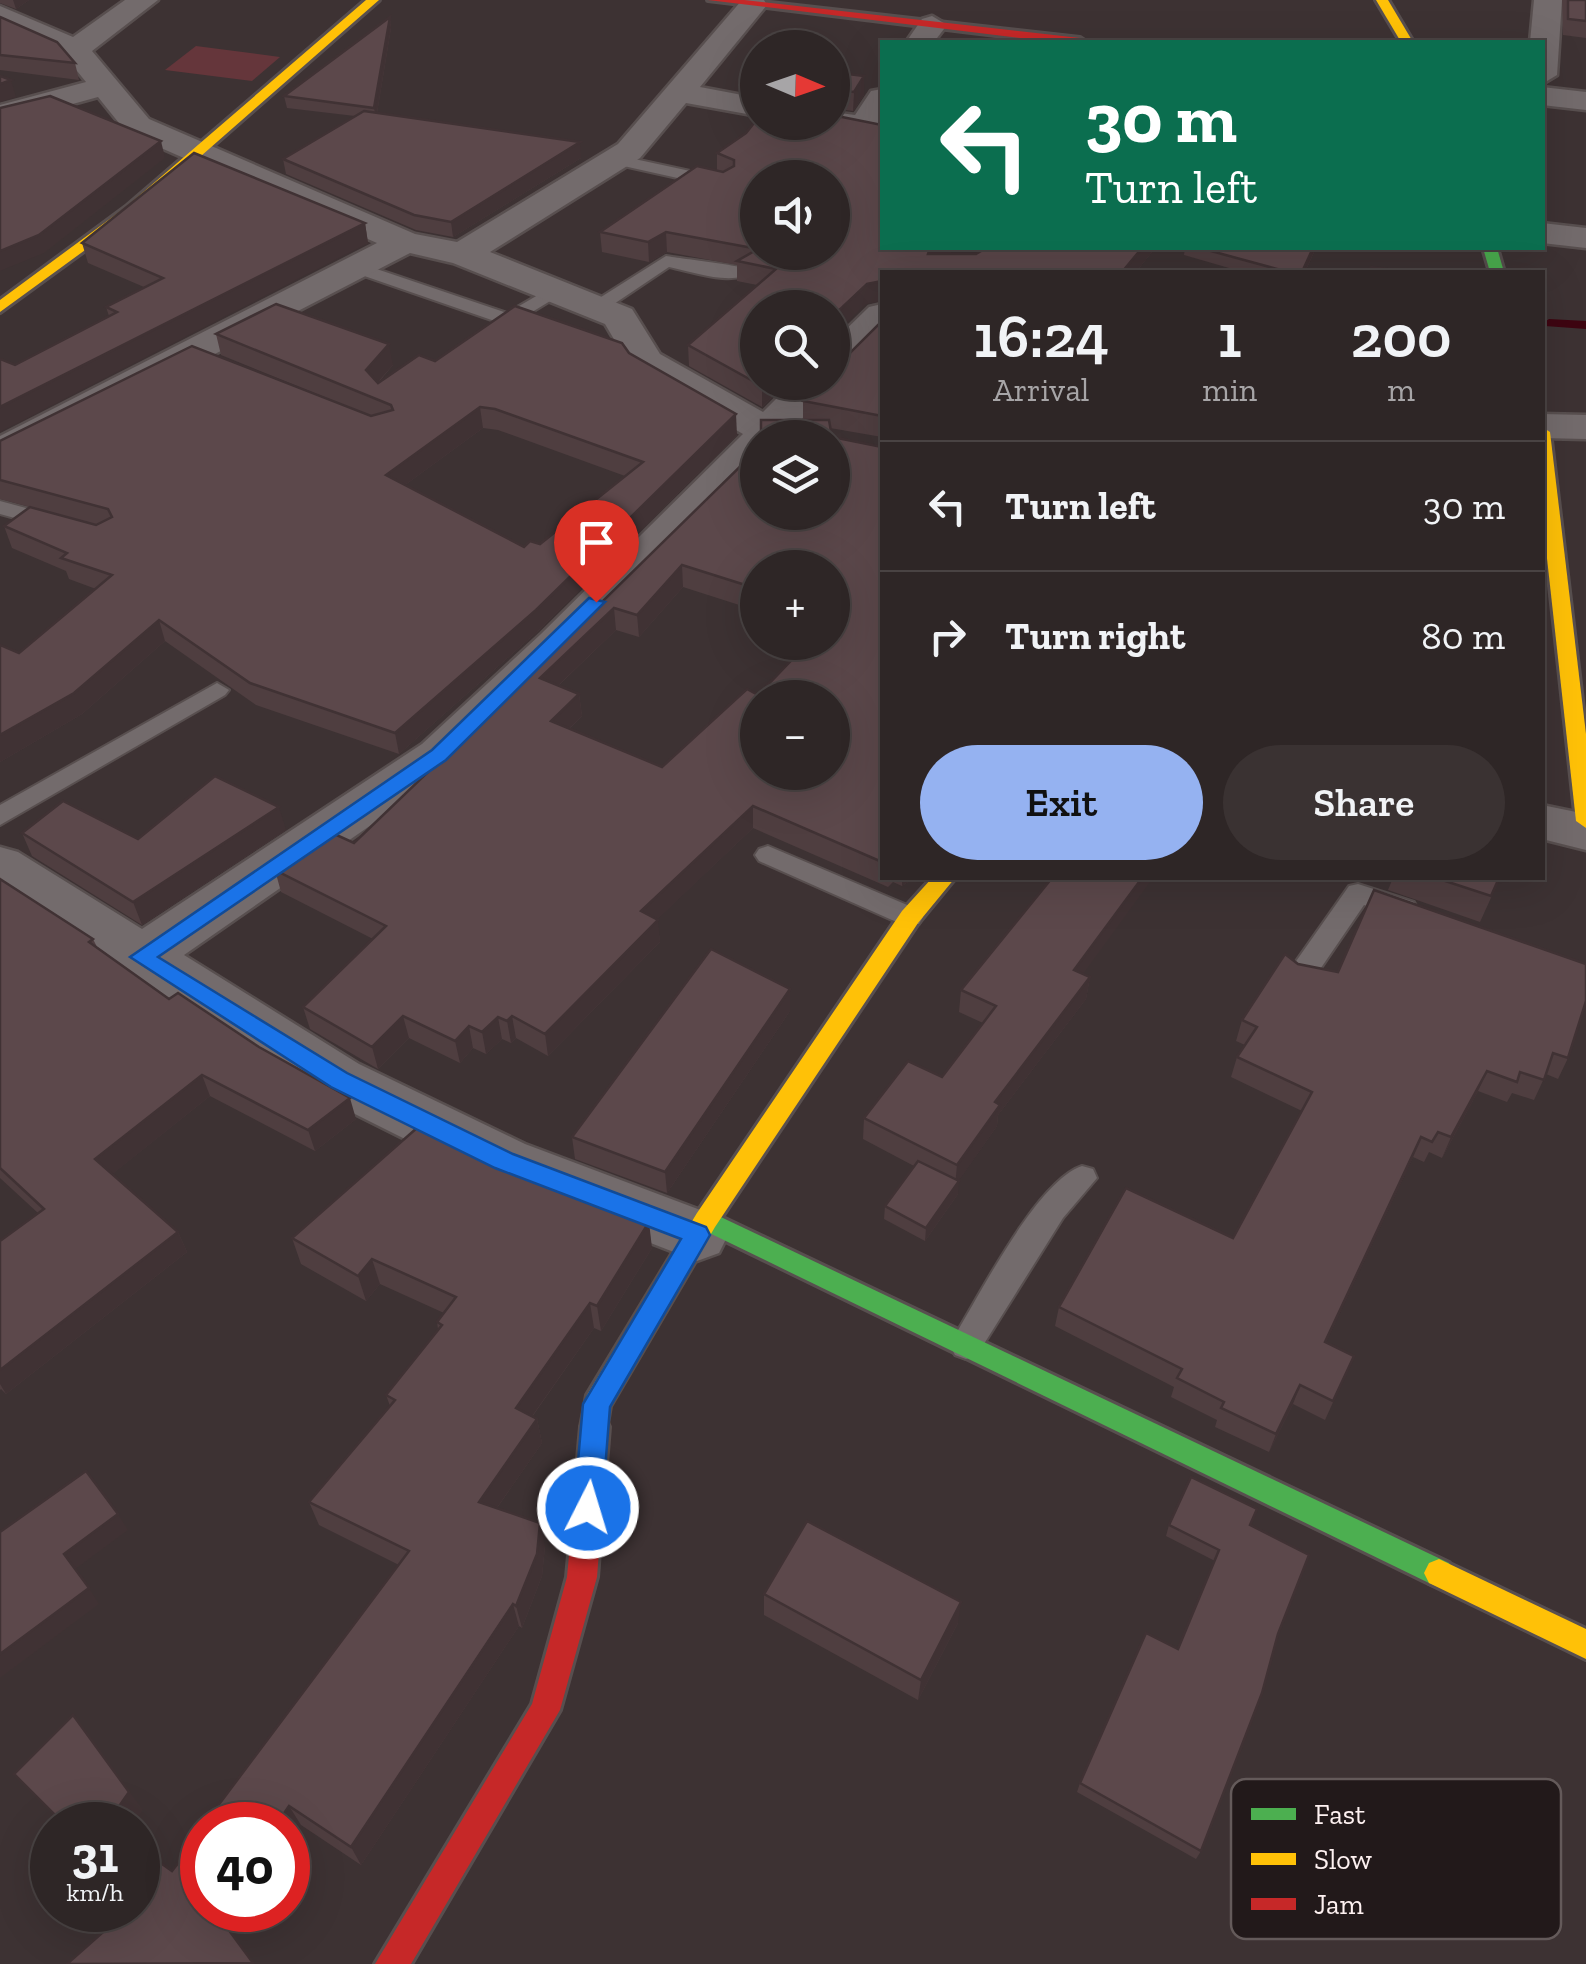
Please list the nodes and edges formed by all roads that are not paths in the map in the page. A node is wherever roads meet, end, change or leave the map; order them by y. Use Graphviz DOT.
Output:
graph roads {
  1 [pos="144,0"];
  2 [pos="373,0"];
  3 [pos="714,0"];
  4 [pos="1382,0"];
  5 [pos="1548,0"];
  6 [pos="753,4"];
  7 [pos="0,15"];
  8 [pos="926,34"];
  9 [pos="1042,40"];
  10 [pos="1405,40"];
  11 [pos="1545,40"];
  12 [pos="75,49"];
  13 [pos="109,85"];
  14 [pos="681,93"];
  15 [pos="1545,96"];
  16 [pos="880,101"];
  17 [pos="1586,101"];
  18 [pos="740,104"];
  19 [pos="0,115"];
  20 [pos="859,127"];
  21 [pos="198,152"];
  22 [pos="616,160"];
  23 [pos="724,183"];
  24 [pos="1545,232"];
  25 [pos="1586,238"];
  26 [pos="405,242"];
  27 [pos="463,254"];
  28 [pos="353,266"];
  29 [pos="746,270"];
  30 [pos="556,292"];
  31 [pos="0,307"];
  32 [pos="596,308"];
  33 [pos="880,317"];
  34 [pos="850,347"];
  35 [pos="187,352"];
  36 [pos="223,366"];
  37 [pos="801,400"];
  38 [pos="743,420"];
  39 [pos="785,420"];
  40 [pos="1586,427"];
  41 [pos="1545,429"];
  42 [pos="0,453"];
  43 [pos="1545,453"];
  44 [pos="740,468"];
  45 [pos="0,507"];
  46 [pos="70,527"];
  47 [pos="1564,606"];
  48 [pos="217,690"];
  49 [pos="0,816"];
  50 [pos="1586,821"];
  51 [pos="1545,823"];
  52 [pos="1586,832"];
  53 [pos="768,855"];
  54 [pos="0,864"];
  55 [pos="942,880"];
  56 [pos="910,917"];
  57 [pos="1428,917"];
  58 [pos="141,957"];
  59 [pos="1302,974"];
  60 [pos="1082,1178"];
  61 [pos="702,1227"];
  62 [pos="966,1344"];
  63 [pos="1586,1644"];
  64 [pos="392,1964"];
  1 -- 12 [label="street"];
  2 -- 21 [label="street"];
  3 -- 6 [label="street"];
  4 -- 10 [label="street"];
  5 -- 11 [label="street"];
  6 -- 8 [label="street"];
  6 -- 14 [label="street"];
  7 -- 12 [label="street"];
  8 -- 9 [label="street"];
  12 -- 13 [label="street"];
  13 -- 19 [label="street"];
  13 -- 21 [label="street"];
  14 -- 18 [label="street"];
  14 -- 22 [label="street"];
  15 -- 17 [label="street"];
  16 -- 20 [label="street"];
  21 -- 26 [label="street"];
  21 -- 31 [label="street"];
  22 -- 23 [label="lane"];
  22 -- 27 [label="street"];
  24 -- 25 [label="street"];
  26 -- 27 [label="street"];
  26 -- 28 [label="street"];
  27 -- 30 [label="street"];
  28 -- 30 [label="lane"];
  28 -- 35 [label="street"];
  29 -- 32 [label="lane"];
  30 -- 32 [label="street"];
  32 -- 38 [label="street"];
  33 -- 34 [label="street"];
  35 -- 36 [label="lane"];
  35 -- 42 [label="street"];
  37 -- 39 [label="street"];
  40 -- 41 [label="street"];
  43 -- 47 [label="street"];
  44 -- 58 [label="street"];
  45 -- 46 [label="lane"];
  47 -- 50 [label="street"];
  48 -- 49 [label="lane"];
  51 -- 52 [label="street"];
  53 -- 56 [label="lane"];
  54 -- 58 [label="street"];
  55 -- 56 [label="street"];
  56 -- 61 [label="street"];
  57 -- 59 [label="lane"];
  58 -- 61 [label="street"];
  60 -- 62 [label="lane"];
  61 -- 62 [label="street"];
  61 -- 64 [label="street"];
  62 -- 63 [label="street"];
}
